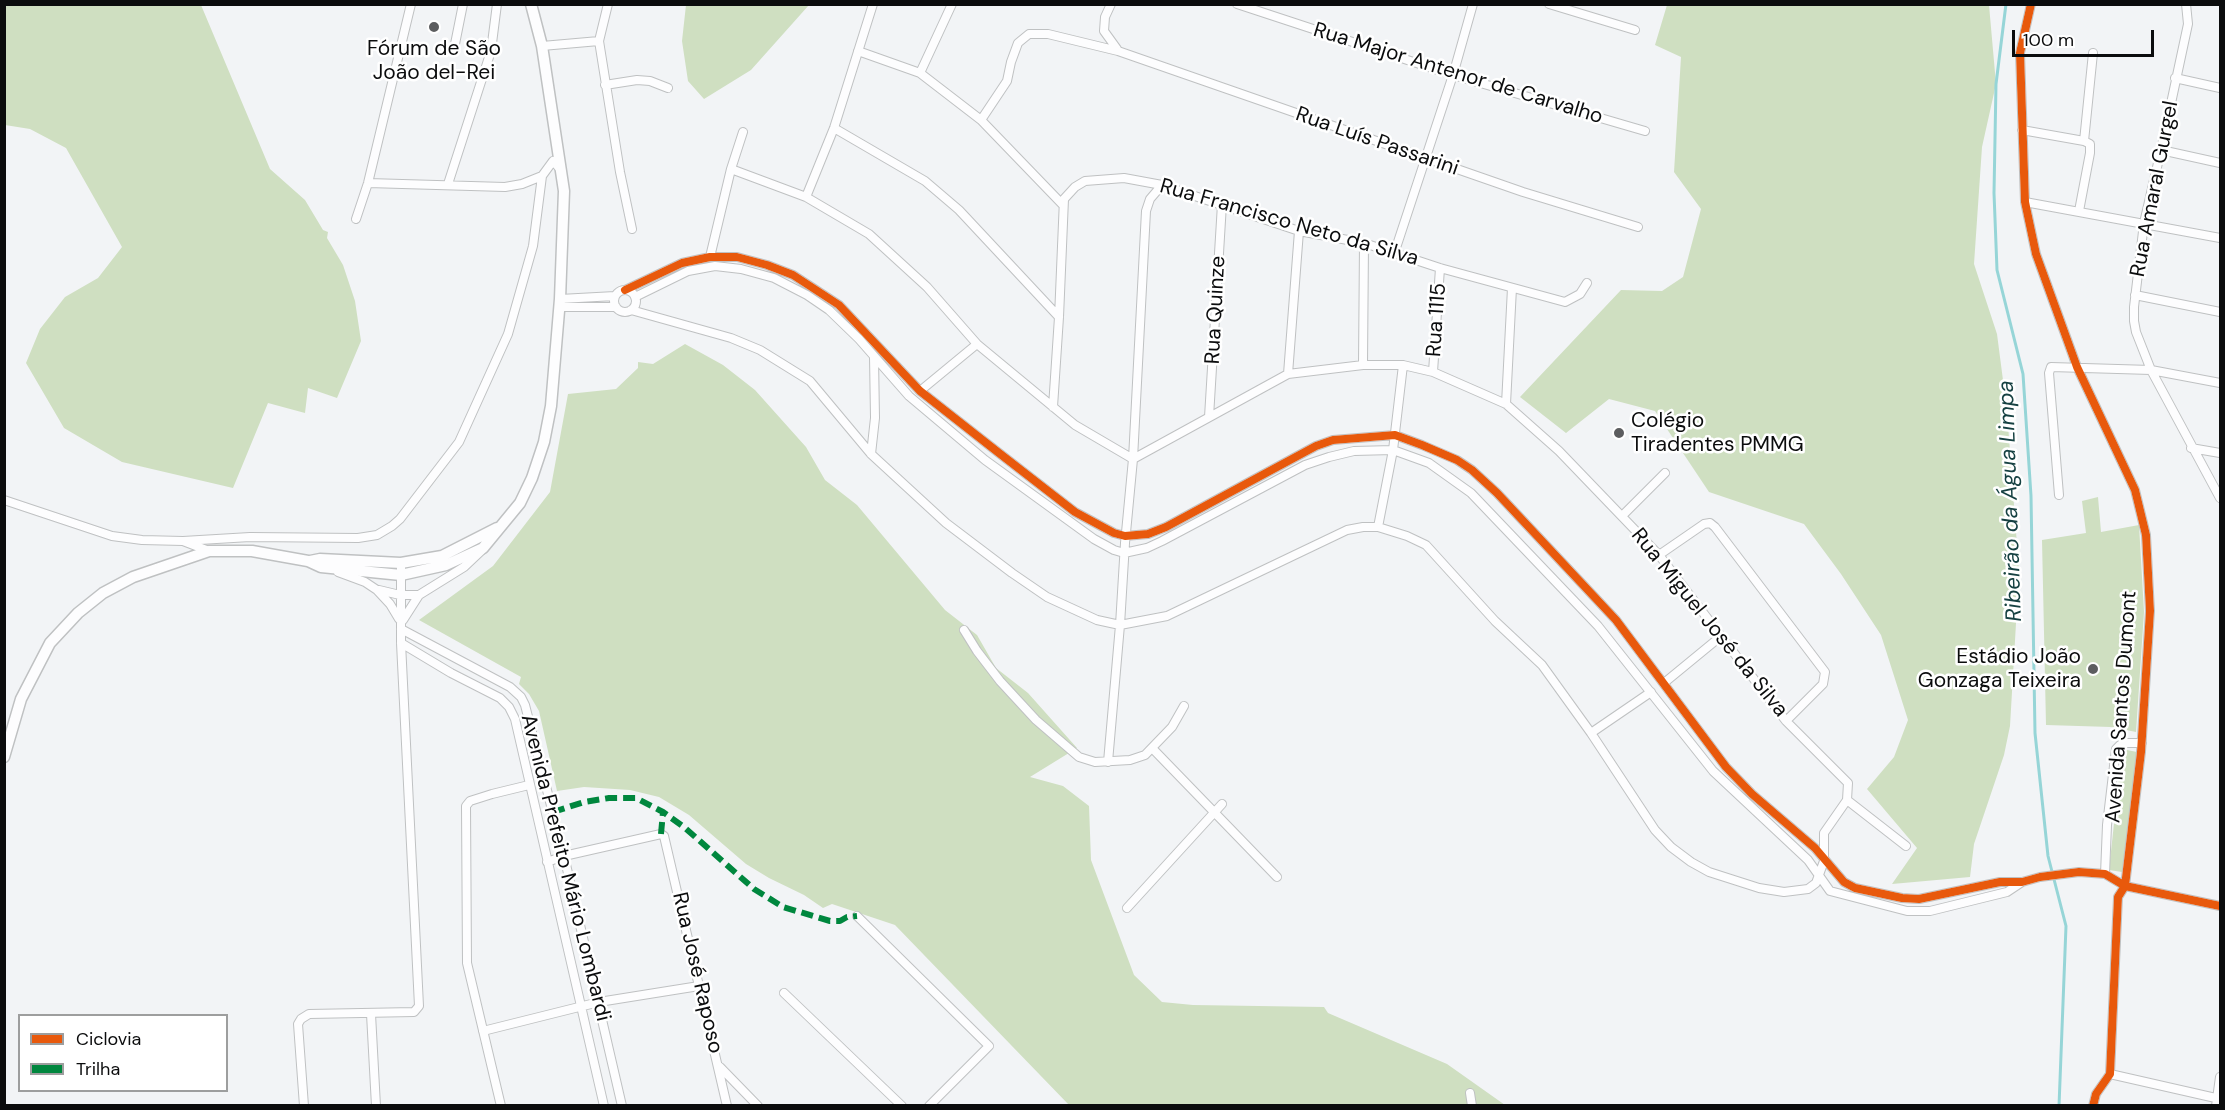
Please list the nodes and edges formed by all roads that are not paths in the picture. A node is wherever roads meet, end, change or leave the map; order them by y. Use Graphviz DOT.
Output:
graph roads {
  1 [pos="411,4"];
  2 [pos="463,4"];
  3 [pos="497,4"];
  4 [pos="531,4"];
  5 [pos="608,4"];
  6 [pos="873,4"];
  7 [pos="952,4"];
  8 [pos="1111,4"];
  9 [pos="1237,4"];
  10 [pos="1473,4"];
  11 [pos="1549,4"];
  12 [pos="2031,4"];
  13 [pos="2186,4"];
  14 [pos="1635,30"];
  15 [pos="599,41"];
  16 [pos="455,44"];
  17 [pos="542,46"];
  18 [pos="858,51"];
  19 [pos="1118,51"];
  20 [pos="2093,53"];
  21 [pos="920,74"];
  22 [pos="1453,75"];
  23 [pos="2175,78"];
  24 [pos="605,85"];
  25 [pos="668,88"];
  26 [pos="2220,88"];
  27 [pos="981,120"];
  28 [pos="834,128"];
  29 [pos="2022,130"];
  30 [pos="1645,131"];
  31 [pos="743,132"];
  32 [pos="2084,141"];
  33 [pos="2161,150"];
  34 [pos="1425,159"];
  35 [pos="2220,163"];
  36 [pos="731,169"];
  37 [pos="561,171"];
  38 [pos="542,176"];
  39 [pos="368,183"];
  40 [pos="448,184"];
  41 [pos="1162,185"];
  42 [pos="806,197"];
  43 [pos="2025,202"];
  44 [pos="1222,204"];
  45 [pos="1063,206"];
  46 [pos="2079,211"];
  47 [pos="356,219"];
  48 [pos="2144,223"];
  49 [pos="1638,227"];
  50 [pos="632,229"];
  51 [pos="1299,231"];
  52 [pos="2220,238"];
  53 [pos="1364,243"];
  54 [pos="1394,254"];
  55 [pos="710,257"];
  56 [pos="1440,268"];
  57 [pos="1587,283"];
  58 [pos="1512,288"];
  59 [pos="625,290"];
  60 [pos="2135,295"];
  61 [pos="615,296"];
  62 [pos="635,297"];
  63 [pos="560,303"];
  64 [pos="616,307"];
  65 [pos="631,310"];
  66 [pos="2220,312"];
  67 [pos="1059,317"];
  68 [pos="977,344"];
  69 [pos="874,357"];
  70 [pos="1363,365"];
  71 [pos="1403,365"];
  72 [pos="2077,367"];
  73 [pos="2151,369"];
  74 [pos="1433,372"];
  75 [pos="1287,374"];
  76 [pos="2220,383"];
  77 [pos="920,391"];
  78 [pos="1506,404"];
  79 [pos="1053,407"];
  80 [pos="1209,417"];
  81 [pos="1395,435"];
  82 [pos="2192,448"];
  83 [pos="1393,450"];
  84 [pos="2220,453"];
  85 [pos="871,454"];
  86 [pos="1133,459"];
  87 [pos="1665,473"];
  88 [pos="2059,495"];
  89 [pos="2220,498"];
  90 [pos="4,500"];
  91 [pos="1622,516"];
  92 [pos="502,525"];
  93 [pos="1378,527"];
  94 [pos="1125,536"];
  95 [pos="183,541"];
  96 [pos="483,548"];
  97 [pos="209,551"];
  98 [pos="1124,553"];
  99 [pos="1659,555"];
  100 [pos="308,561"];
  101 [pos="401,563"];
  102 [pos="321,567"];
  103 [pos="401,575"];
  104 [pos="377,590"];
  105 [pos="400,595"];
  106 [pos="419,596"];
  107 [pos="1120,625"];
  108 [pos="401,626"];
  109 [pos="964,630"];
  110 [pos="1720,637"];
  111 [pos="401,642"];
  112 [pos="1664,683"];
  113 [pos="510,687"];
  114 [pos="1651,692"];
  115 [pos="500,698"];
  116 [pos="1184,706"];
  117 [pos="1786,721"];
  118 [pos="1591,733"];
  119 [pos="2142,743"];
  120 [pos="1152,748"];
  121 [pos="4,757"];
  122 [pos="1108,762"];
  123 [pos="529,785"];
  124 [pos="1847,800"];
  125 [pos="1222,804"];
  126 [pos="1214,812"];
  127 [pos="1906,846"];
  128 [pos="564,856"];
  129 [pos="1824,861"];
  130 [pos="547,862"];
  131 [pos="2105,874"];
  132 [pos="1277,877"];
  133 [pos="1820,877"];
  134 [pos="2022,882"];
  135 [pos="2125,886"];
  136 [pos="2220,906"];
  137 [pos="1127,908"];
  138 [pos="857,916"];
  139 [pos="699,986"];
  140 [pos="784,993"];
  141 [pos="599,1002"];
  142 [pos="581,1007"];
  143 [pos="371,1014"];
  144 [pos="483,1031"];
  145 [pos="719,1066"];
  146 [pos="2110,1074"];
  147 [pos="2220,1077"];
  148 [pos="1470,1093"];
  149 [pos="2218,1101"];
  150 [pos="304,1106"];
  151 [pos="376,1106"];
  152 [pos="501,1106"];
  153 [pos="604,1106"];
  154 [pos="622,1106"];
  155 [pos="727,1106"];
  156 [pos="758,1106"];
  157 [pos="902,1106"];
  158 [pos="929,1106"];
  159 [pos="1472,1106"];
  160 [pos="2093,1106"];
  1 -- 39 [label="street"];
  2 -- 16 [label="street"];
  3 -- 40 [label="street"];
  4 -- 17 [label="main road"];
  5 -- 15 [label="street"];
  6 -- 18 [label="street"];
  7 -- 21 [label="street"];
  8 -- 19 [label="street"];
  9 -- 22 [label="street, Rua Major Antenor de Carvalho"];
  10 -- 22 [label="street"];
  11 -- 14 [label="street"];
  12 -- 29 [label="street, Avenida Santos Dumont"];
  13 -- 23 [label="street, Rua Amaral Gurgel"];
  15 -- 17 [label="street"];
  15 -- 24 [label="street"];
  17 -- 37 [label="main road"];
  18 -- 21 [label="street"];
  18 -- 28 [label="street"];
  19 -- 27 [label="street, Rua Luís Passarini"];
  19 -- 34 [label="street, Rua Luís Passarini"];
  20 -- 32 [label="street"];
  21 -- 27 [label="street"];
  22 -- 30 [label="street, Rua Major Antenor de Carvalho"];
  22 -- 34 [label="street"];
  23 -- 26 [label="street"];
  23 -- 33 [label="street, Rua Amaral Gurgel"];
  24 -- 25 [label="street"];
  24 -- 50 [label="street"];
  27 -- 45 [label="street"];
  28 -- 42 [label="street"];
  28 -- 67 [label="street"];
  29 -- 32 [label="street"];
  29 -- 43 [label="street, Avenida Santos Dumont"];
  31 -- 36 [label="street"];
  32 -- 46 [label="street"];
  33 -- 35 [label="street"];
  33 -- 48 [label="street, Rua Amaral Gurgel"];
  34 -- 49 [label="street, Rua Luís Passarini"];
  34 -- 54 [label="street"];
  36 -- 42 [label="street"];
  36 -- 55 [label="street"];
  37 -- 38 [label="street"];
  37 -- 63 [label="main road"];
  38 -- 40 [label="street"];
  38 -- 95 [label="street"];
  39 -- 40 [label="street"];
  39 -- 47 [label="street"];
  41 -- 44 [label="street, Rua Francisco Neto da Silva"];
  41 -- 45 [label="street, Rua Francisco Neto da Silva"];
  41 -- 86 [label="street"];
  42 -- 68 [label="street"];
  43 -- 46 [label="street"];
  43 -- 72 [label="street, Avenida Santos Dumont"];
  44 -- 51 [label="street, Rua Francisco Neto da Silva"];
  44 -- 80 [label="street, Rua Quinze"];
  45 -- 67 [label="street"];
  46 -- 48 [label="street"];
  48 -- 52 [label="street"];
  48 -- 60 [label="street, Rua Amaral Gurgel"];
  51 -- 53 [label="street, Rua Francisco Neto da Silva"];
  51 -- 75 [label="street"];
  53 -- 54 [label="street, Rua Francisco Neto da Silva"];
  53 -- 70 [label="street"];
  54 -- 56 [label="street, Rua Francisco Neto da Silva"];
  55 -- 59 [label="street"];
  55 -- 77 [label="street"];
  56 -- 58 [label="street, Rua Francisco Neto da Silva"];
  56 -- 74 [label="street, Rua 1115"];
  57 -- 58 [label="street, Rua Francisco Neto da Silva"];
  58 -- 78 [label="street"];
  59 -- 61 [label="street"];
  59 -- 62 [label="street"];
  60 -- 66 [label="street"];
  60 -- 73 [label="street, Rua Amaral Gurgel"];
  61 -- 63 [label="street"];
  61 -- 64 [label="street"];
  62 -- 65 [label="street"];
  62 -- 69 [label="street"];
  63 -- 64 [label="street"];
  63 -- 92 [label="main road"];
  64 -- 65 [label="street"];
  65 -- 85 [label="street"];
  67 -- 79 [label="street"];
  68 -- 77 [label="street"];
  68 -- 79 [label="street"];
  69 -- 85 [label="street"];
  69 -- 98 [label="street"];
  70 -- 71 [label="street, Rua Miguel José da Silva"];
  70 -- 75 [label="street, Rua Miguel José da Silva"];
  71 -- 74 [label="street, Rua Miguel José da Silva"];
  71 -- 81 [label="street"];
  72 -- 73 [label="street"];
  72 -- 88 [label="street"];
  72 -- 119 [label="street, Avenida Santos Dumont"];
  73 -- 76 [label="street"];
  73 -- 82 [label="street, Rua Amaral Gurgel"];
  74 -- 78 [label="street, Rua Miguel José da Silva"];
  75 -- 80 [label="street, Rua Miguel José da Silva"];
  77 -- 94 [label="street"];
  78 -- 91 [label="street, Rua Miguel José da Silva"];
  79 -- 86 [label="street"];
  80 -- 86 [label="street, Rua Miguel José da Silva"];
  81 -- 83 [label="street"];
  81 -- 94 [label="street"];
  81 -- 112 [label="street"];
  82 -- 84 [label="street"];
  82 -- 89 [label="street, Rua Amaral Gurgel"];
  83 -- 93 [label="street"];
  83 -- 98 [label="street"];
  83 -- 114 [label="street"];
  85 -- 107 [label="street"];
  86 -- 94 [label="street"];
  87 -- 91 [label="street"];
  90 -- 95 [label="street"];
  91 -- 99 [label="street, Rua Miguel José da Silva"];
  92 -- 96 [label="main road"];
  92 -- 101 [label="main road"];
  93 -- 107 [label="street"];
  93 -- 118 [label="street"];
  94 -- 98 [label="street"];
  95 -- 97 [label="street"];
  96 -- 103 [label="main road"];
  96 -- 106 [label="street"];
  97 -- 100 [label="main road"];
  97 -- 121 [label="main road"];
  98 -- 107 [label="street"];
  99 -- 110 [label="street, Rua Miguel José da Silva"];
  99 -- 117 [label="street"];
  100 -- 101 [label="main road"];
  100 -- 102 [label="main road"];
  101 -- 103 [label="street"];
  102 -- 103 [label="main road"];
  102 -- 104 [label="street"];
  103 -- 105 [label="street"];
  104 -- 105 [label="street"];
  104 -- 108 [label="street"];
  105 -- 106 [label="street"];
  105 -- 108 [label="street"];
  106 -- 108 [label="street"];
  107 -- 122 [label="street"];
  108 -- 111 [label="street"];
  108 -- 113 [label="street, Avenida Prefeito Mário Lombardi"];
  109 -- 122 [label="street"];
  110 -- 112 [label="street"];
  110 -- 117 [label="street, Rua Miguel José da Silva"];
  111 -- 115 [label="street, Avenida Prefeito Mário Lombardi"];
  111 -- 143 [label="street"];
  112 -- 129 [label="street"];
  113 -- 115 [label="street"];
  113 -- 128 [label="street, Avenida Prefeito Mário Lombardi"];
  114 -- 118 [label="street"];
  114 -- 133 [label="street"];
  115 -- 123 [label="street, Avenida Prefeito Mário Lombardi"];
  116 -- 120 [label="street"];
  117 -- 124 [label="street, Rua Miguel José da Silva"];
  118 -- 133 [label="street"];
  119 -- 131 [label="street"];
  119 -- 135 [label="street, Avenida Santos Dumont"];
  120 -- 122 [label="street"];
  120 -- 126 [label="street"];
  123 -- 130 [label="street, Avenida Prefeito Mário Lombardi"];
  123 -- 144 [label="street"];
  124 -- 127 [label="street"];
  124 -- 129 [label="street"];
  125 -- 126 [label="street"];
  126 -- 132 [label="street"];
  126 -- 137 [label="street"];
  128 -- 130 [label="street"];
  128 -- 139 [label="street, Rua José Raposo"];
  128 -- 141 [label="street, Avenida Prefeito Mário Lombardi"];
  129 -- 133 [label="street"];
  129 -- 134 [label="street"];
  130 -- 142 [label="street, Avenida Prefeito Mário Lombardi"];
  131 -- 134 [label="street"];
  131 -- 135 [label="street"];
  133 -- 134 [label="street"];
  135 -- 136 [label="street"];
  135 -- 146 [label="street, Avenida Santos Dumont"];
  138 -- 158 [label="street"];
  139 -- 141 [label="street"];
  139 -- 145 [label="street, Rua José Raposo"];
  140 -- 157 [label="street"];
  141 -- 142 [label="street"];
  141 -- 154 [label="street, Avenida Prefeito Mário Lombardi"];
  142 -- 144 [label="street"];
  142 -- 153 [label="street, Avenida Prefeito Mário Lombardi"];
  143 -- 150 [label="street"];
  143 -- 151 [label="street"];
  144 -- 152 [label="street"];
  145 -- 155 [label="street, Rua José Raposo"];
  145 -- 156 [label="street"];
  146 -- 149 [label="street"];
  146 -- 160 [label="street, Avenida Santos Dumont"];
  147 -- 149 [label="street"];
  148 -- 159 [label="street"];
}
